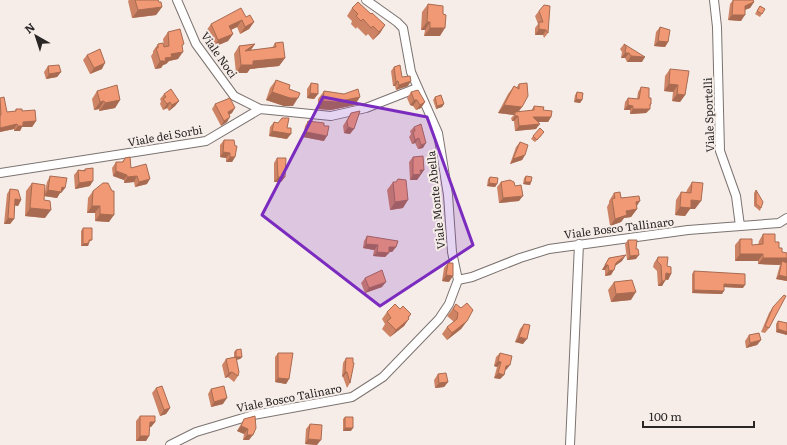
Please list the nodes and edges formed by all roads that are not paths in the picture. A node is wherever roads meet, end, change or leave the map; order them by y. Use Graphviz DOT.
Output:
graph roads {
  1 [pos="177,0"];
  2 [pos="366,0"];
  3 [pos="714,0"];
  4 [pos="417,88"];
  5 [pos="260,109"];
  6 [pos="0,173"];
  7 [pos="787,218"];
  8 [pos="740,226"];
  9 [pos="579,244"];
  10 [pos="458,280"];
  11 [pos="170,445"];
  12 [pos="570,445"];
  1 -- 5 [label="street, Viale Noci"];
  2 -- 4 [label="street, Viale Monte Abella"];
  3 -- 8 [label="street, Viale Sportelli"];
  4 -- 5 [label="street"];
  4 -- 10 [label="street, Viale Monte Abella"];
  5 -- 6 [label="street, Viale dei Sorbi"];
  7 -- 8 [label="street, Viale Bosco Tallinaro"];
  8 -- 9 [label="street, Viale Bosco Tallinaro"];
  9 -- 10 [label="street, Viale Bosco Tallinaro"];
  9 -- 12 [label="street"];
  10 -- 11 [label="street, Viale Bosco Talinaro"];
}
